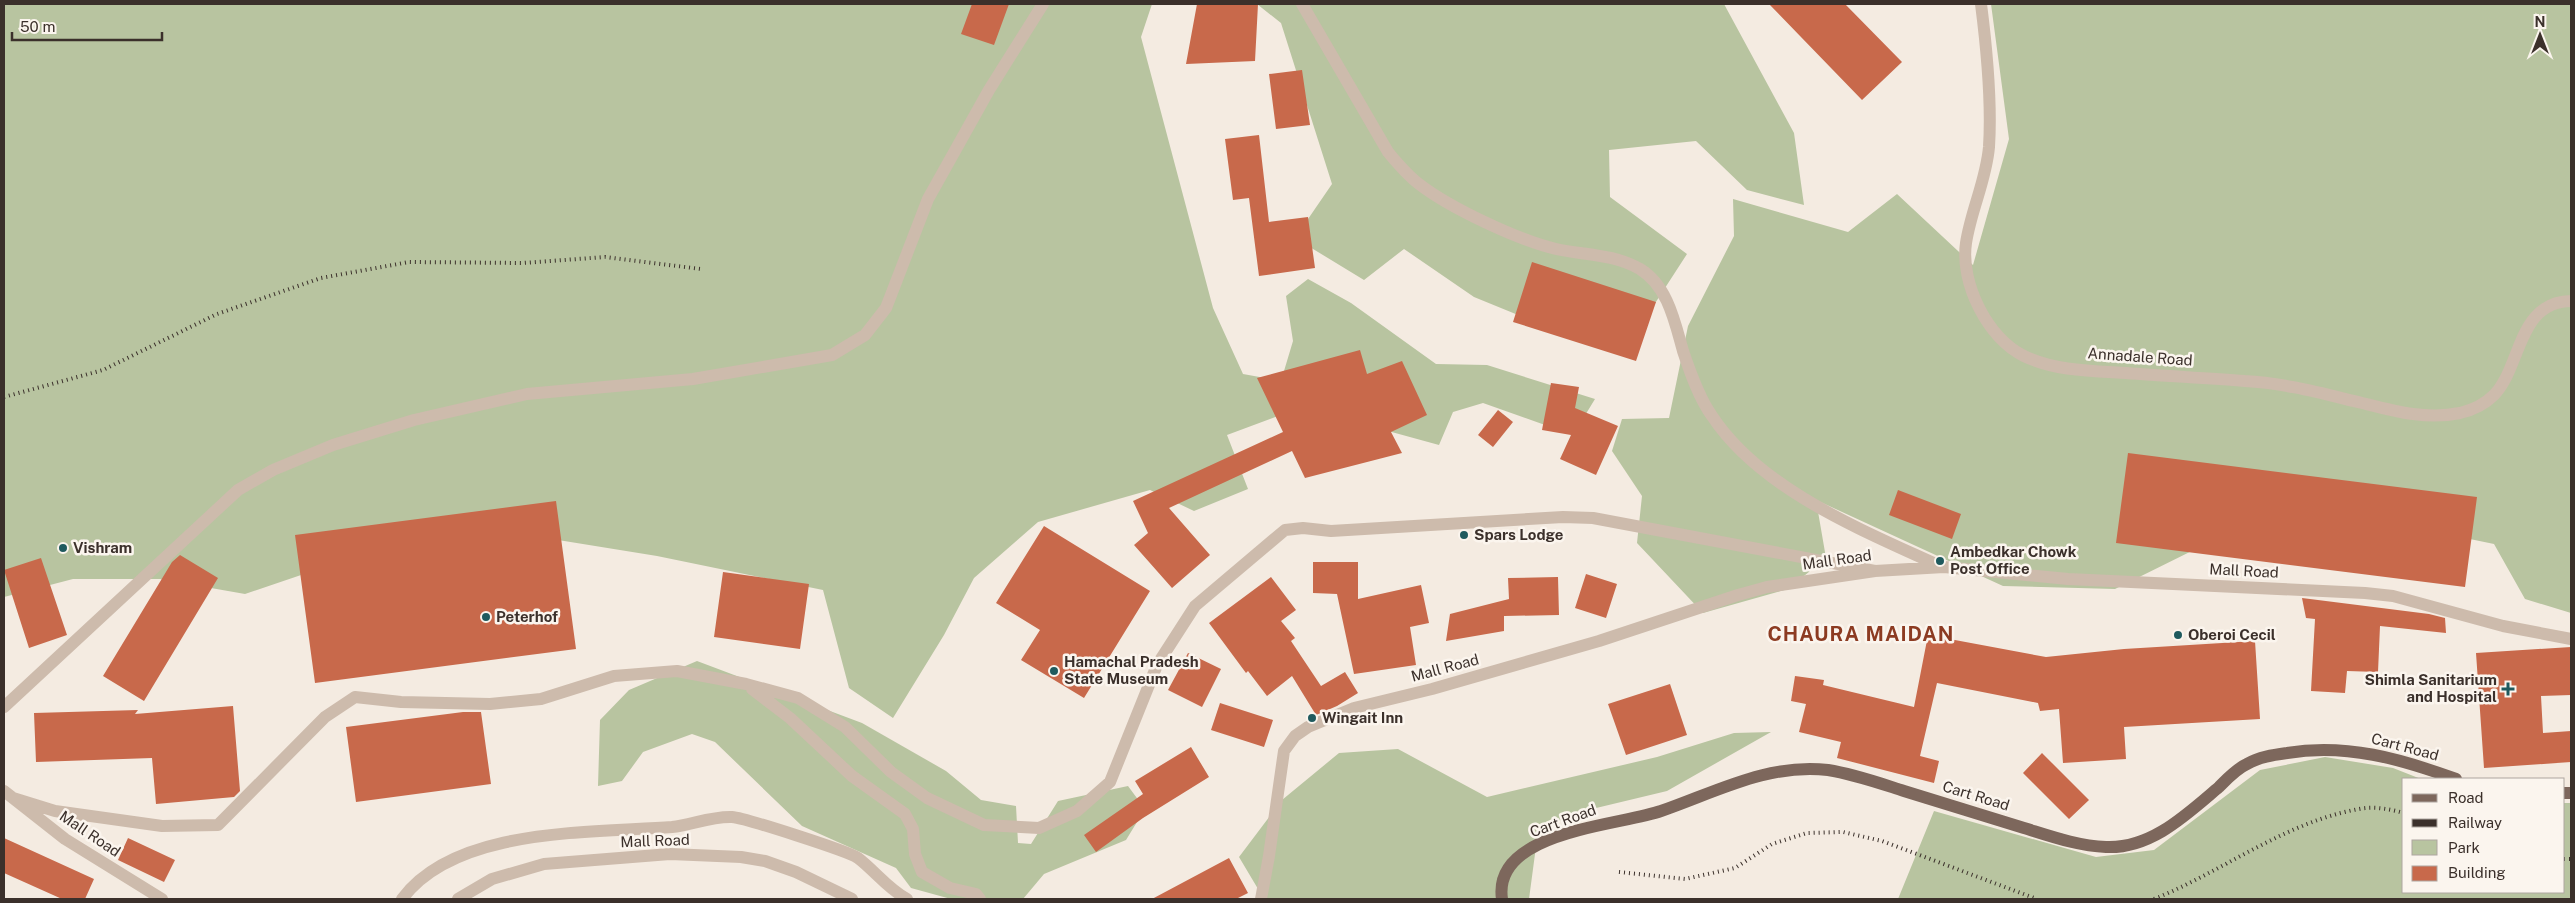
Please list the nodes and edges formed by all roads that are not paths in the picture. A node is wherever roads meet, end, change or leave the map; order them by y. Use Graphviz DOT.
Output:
graph roads {
  1 [pos="1043,4"];
  2 [pos="1302,4"];
  3 [pos="1981,4"];
  4 [pos="2571,301"];
  5 [pos="1944,567"];
  6 [pos="1875,571"];
  7 [pos="2571,639"];
  8 [pos="746,684"];
  9 [pos="4,707"];
  10 [pos="2453,778"];
  11 [pos="8,794"];
  12 [pos="162,899"];
  13 [pos="402,899"];
  14 [pos="458,899"];
  15 [pos="852,899"];
  16 [pos="907,899"];
  17 [pos="980,899"];
  18 [pos="1261,899"];
  19 [pos="1502,899"];
  1 -- 9 [label="street"];
  2 -- 5 [label="street"];
  3 -- 4 [label="street, Annadale Road"];
  5 -- 6 [label="street, Mall Road"];
  5 -- 7 [label="street, Mall Road"];
  6 -- 8 [label="street"];
  6 -- 18 [label="street, Mall Road"];
  8 -- 11 [label="street"];
  8 -- 17 [label="street"];
  10 -- 19 [label="main road, Cart Road"];
  11 -- 12 [label="street, Mall Road"];
  13 -- 16 [label="street"];
  14 -- 15 [label="street, Mall Road"];
}
